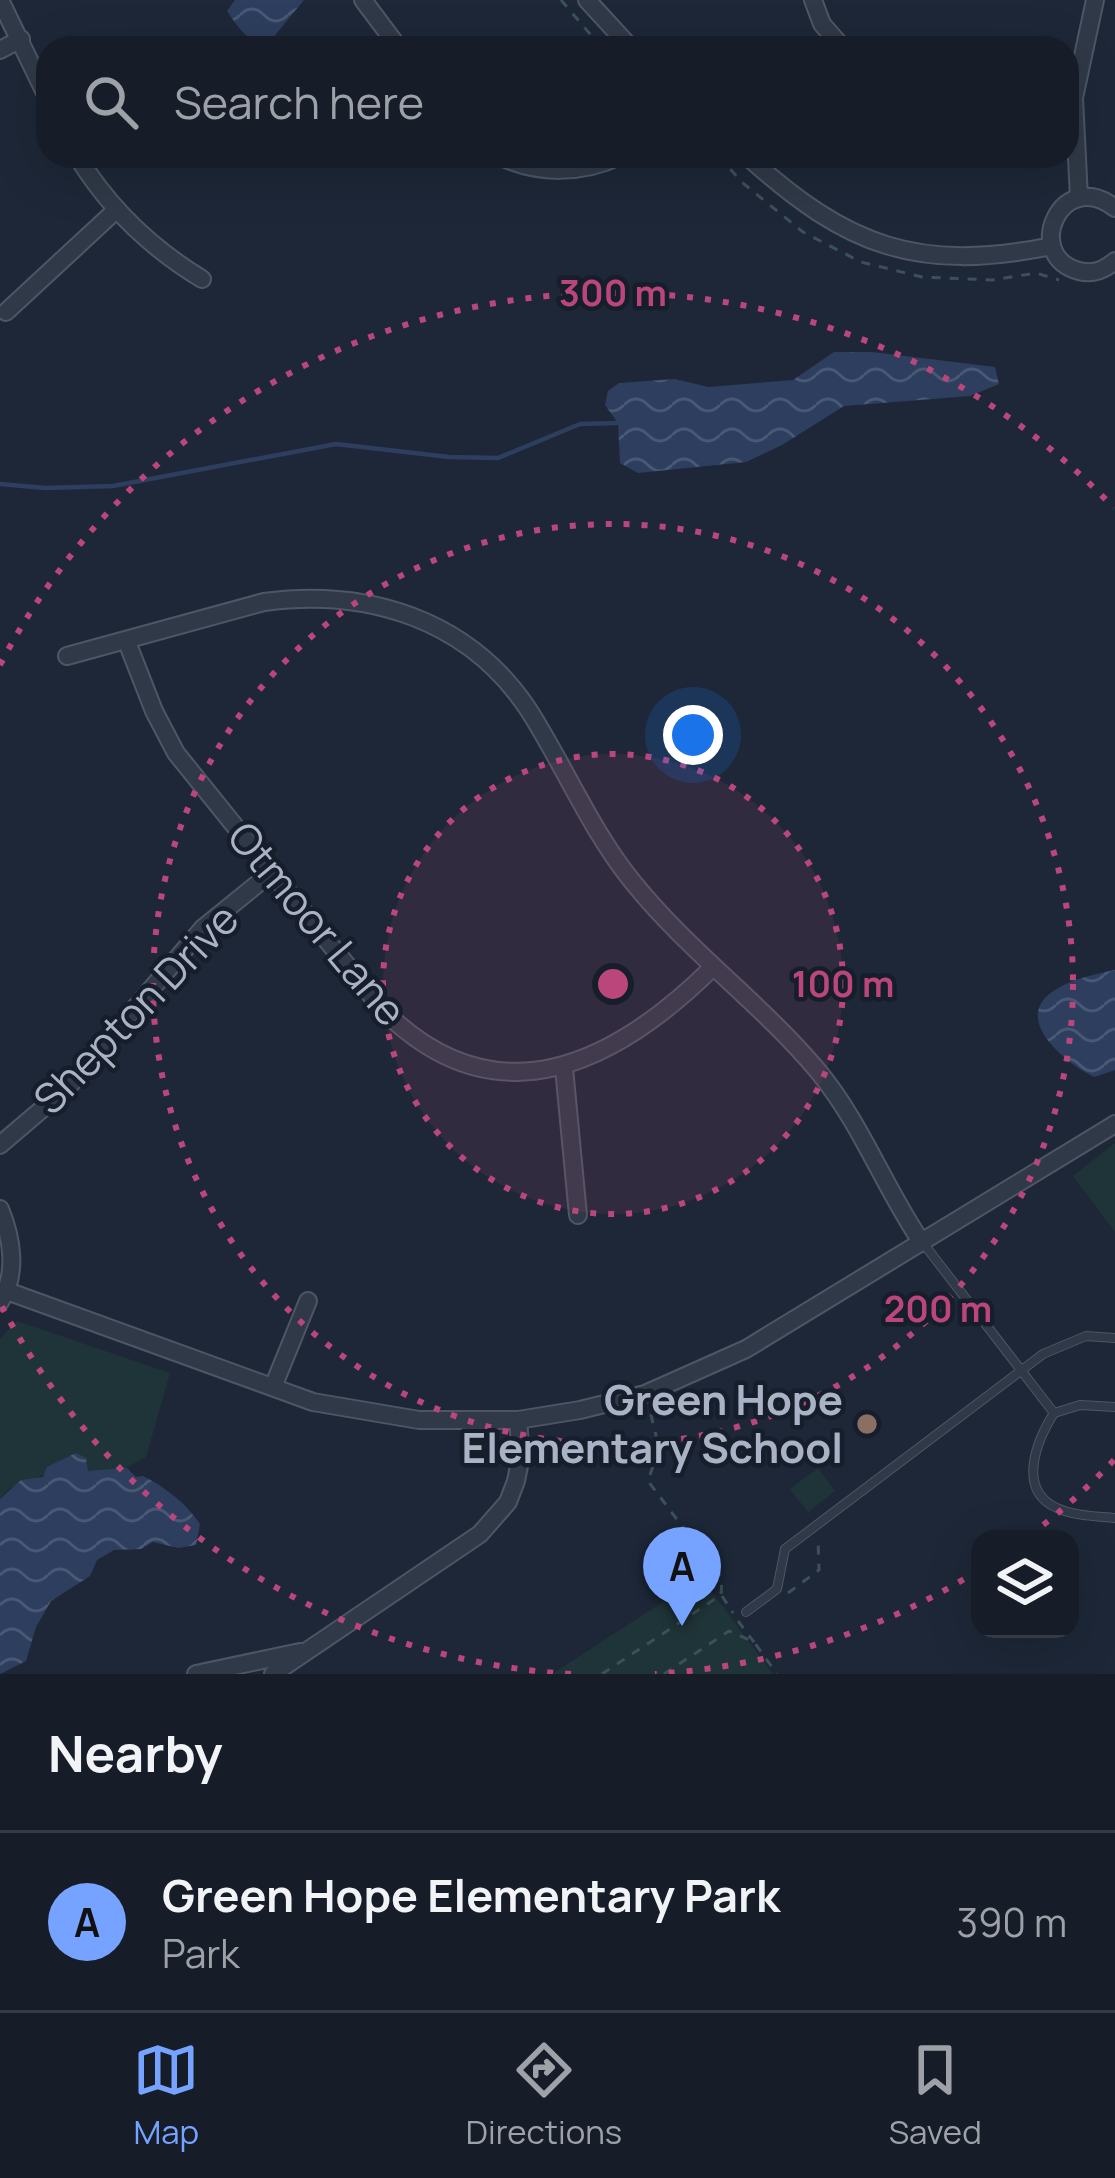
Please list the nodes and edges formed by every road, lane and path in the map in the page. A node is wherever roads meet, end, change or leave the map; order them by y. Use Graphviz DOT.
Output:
graph roads {
  1 [pos="0,0"];
  2 [pos="363,0"];
  3 [pos="561,0"];
  4 [pos="587,0"];
  5 [pos="813,0"];
  6 [pos="1095,0"];
  7 [pos="390,36"];
  8 [pos="592,36"];
  9 [pos="621,36"];
  10 [pos="832,36"];
  11 [pos="21,39"];
  12 [pos="0,50"];
  13 [pos="36,72"];
  14 [pos="1079,75"];
  15 [pos="85,168"];
  16 [pos="542,168"];
  17 [pos="578,168"];
  18 [pos="761,168"];
  19 [pos="1077,168"];
  20 [pos="1078,198"];
  21 [pos="1115,208"];
  22 [pos="115,211"];
  23 [pos="1052,246"];
  24 [pos="1115,261"];
  25 [pos="202,279"];
  26 [pos="6,312"];
  27 [pos="127,642"];
  28 [pos="67,656"];
  29 [pos="272,873"];
  30 [pos="713,967"];
  31 [pos="564,1067"];
  32 [pos="1115,1124"];
  33 [pos="0,1144"];
  34 [pos="0,1209"];
  35 [pos="578,1215"];
  36 [pos="922,1243"];
  37 [pos="3,1297"];
  38 [pos="308,1301"];
  39 [pos="1115,1338"];
  40 [pos="1022,1370"];
  41 [pos="273,1388"];
  42 [pos="649,1405"];
  43 [pos="1115,1408"];
  44 [pos="1054,1413"];
  45 [pos="518,1420"];
  46 [pos="1115,1518"];
  47 [pos="813,1526"];
  48 [pos="721,1595"];
  49 [pos="781,1598"];
  50 [pos="746,1612"];
  51 [pos="754,1642"];
  52 [pos="306,1651"];
  53 [pos="196,1674"];
  54 [pos="273,1674"];
  55 [pos="602,1674"];
  56 [pos="664,1674"];
  57 [pos="777,1674"];
  1 -- 11 [label="street"];
  2 -- 7 [label="street"];
  3 -- 8 [label="path"];
  4 -- 9 [label="street"];
  5 -- 10 [label="street"];
  6 -- 14 [label="street"];
  11 -- 12 [label="street"];
  11 -- 13 [label="street"];
  15 -- 22 [label="street"];
  16 -- 17 [label="street"];
  18 -- 23 [label="street"];
  19 -- 20 [label="street"];
  20 -- 21 [label="street"];
  20 -- 23 [label="street"];
  22 -- 25 [label="street"];
  22 -- 26 [label="street"];
  23 -- 24 [label="street"];
  27 -- 28 [label="street"];
  27 -- 29 [label="street, Otmoor Lane"];
  27 -- 30 [label="street"];
  29 -- 31 [label="street, Otmoor Lane"];
  29 -- 33 [label="street, Shepton Drive"];
  30 -- 31 [label="street, Otmoor Lane"];
  30 -- 36 [label="street"];
  31 -- 35 [label="street"];
  32 -- 36 [label="street"];
  34 -- 37 [label="street"];
  36 -- 40 [label="lane"];
  36 -- 45 [label="street"];
  37 -- 41 [label="street"];
  38 -- 41 [label="street"];
  39 -- 40 [label="lane"];
  40 -- 44 [label="lane"];
  40 -- 47 [label="lane"];
  41 -- 45 [label="street"];
  42 -- 48 [label="path"];
  43 -- 44 [label="lane"];
  44 -- 46 [label="lane"];
  45 -- 52 [label="street"];
  47 -- 49 [label="path"];
  47 -- 50 [label="lane"];
  48 -- 51 [label="path"];
  48 -- 55 [label="path"];
  51 -- 56 [label="path"];
  51 -- 57 [label="path"];
  52 -- 53 [label="street"];
  52 -- 54 [label="street"];
}
